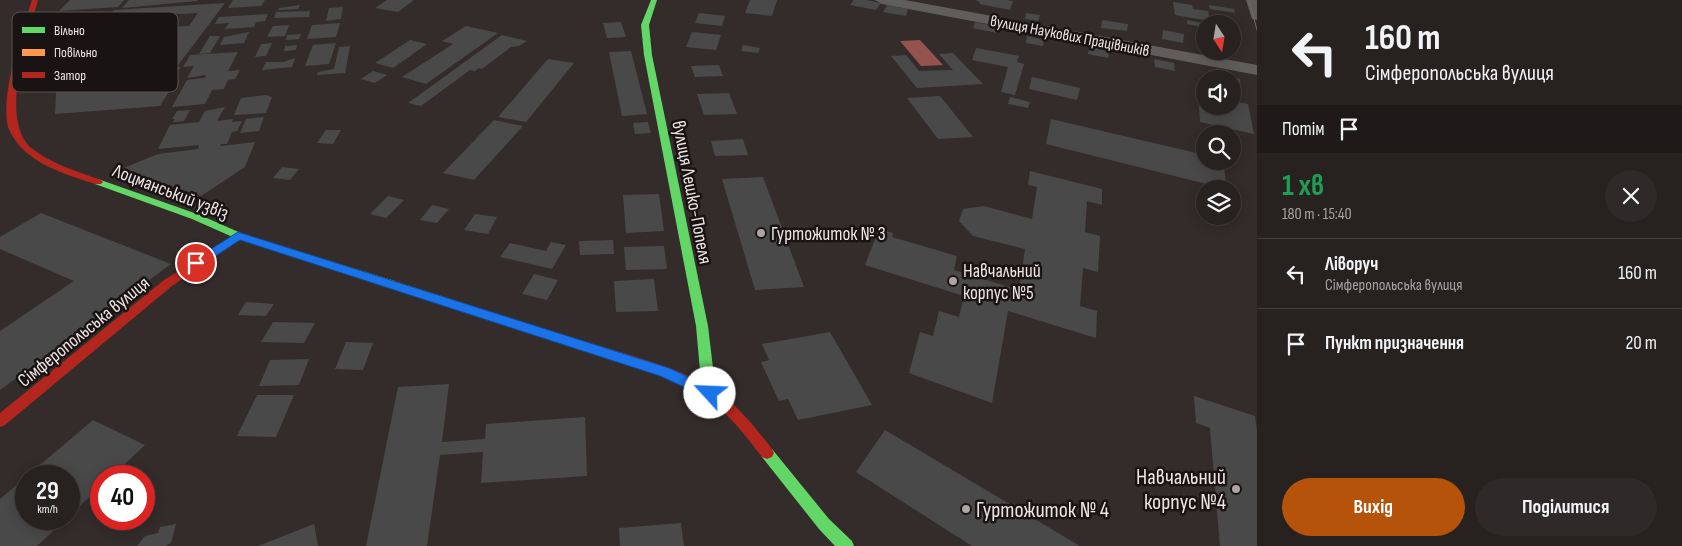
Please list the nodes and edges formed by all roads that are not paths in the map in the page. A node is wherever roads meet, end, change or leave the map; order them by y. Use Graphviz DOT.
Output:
graph roads {
  1 [pos="654,0"];
  2 [pos="882,0"];
  3 [pos="1253,0"];
  4 [pos="1257,16"];
  5 [pos="1257,70"];
  6 [pos="14,92"];
  7 [pos="238,236"];
  8 [pos="710,393"];
  9 [pos="0,421"];
  10 [pos="846,546"];
  1 -- 8 [label="street, вулиця Лешко-Попеля"];
  2 -- 5 [label="street, вулиця Наукових Працівників"];
  3 -- 4 [label="street"];
  6 -- 7 [label="street, Лоцманський узвіз"];
  7 -- 8 [label="street, Лоцманський узвіз"];
  7 -- 9 [label="street, Сімферопольська вулиця"];
  8 -- 10 [label="street, Лоцманський узвіз"];
}
